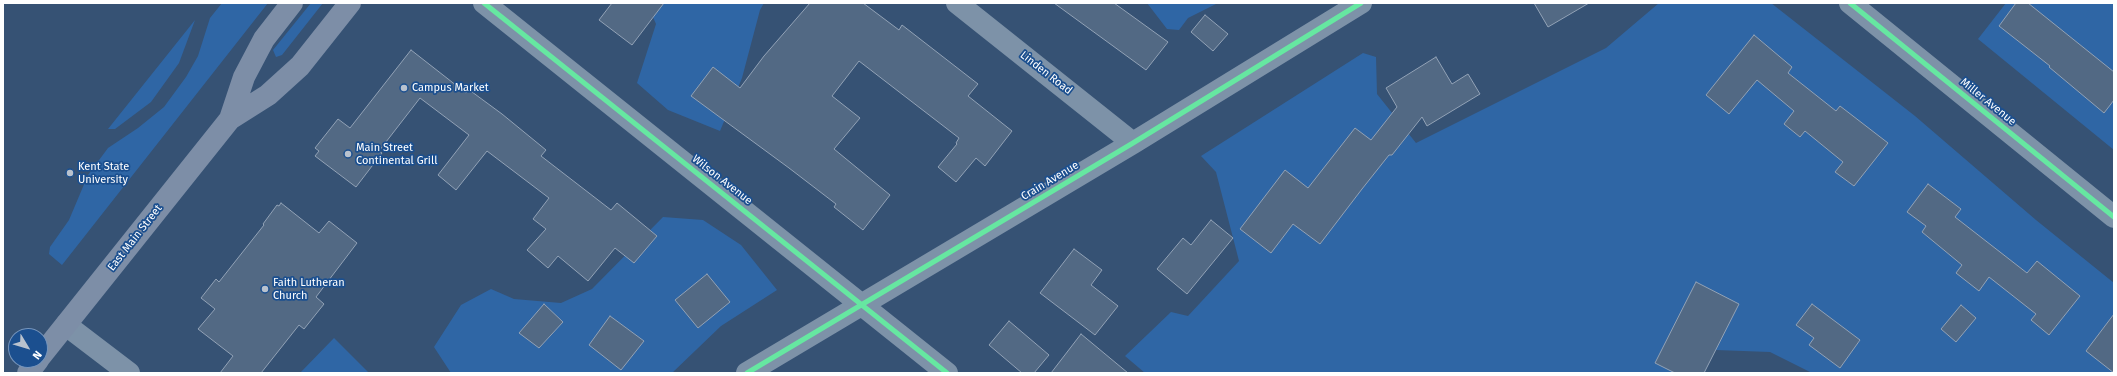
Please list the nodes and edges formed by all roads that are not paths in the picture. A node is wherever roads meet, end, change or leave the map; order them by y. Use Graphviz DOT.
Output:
graph roads {
  1 [pos="292,3"];
  2 [pos="350,3"];
  3 [pos="484,3"];
  4 [pos="958,3"];
  5 [pos="1361,3"];
  6 [pos="1850,3"];
  7 [pos="230,119"];
  8 [pos="1133,143"];
  9 [pos="2114,217"];
  10 [pos="861,304"];
  11 [pos="66,325"];
  12 [pos="48,347"];
  13 [pos="129,373"];
  14 [pos="747,373"];
  15 [pos="947,373"];
  1 -- 7 [label="main road, East Main Street"];
  2 -- 7 [label="main road, East Main Street"];
  3 -- 10 [label="street, Wilson Avenue"];
  4 -- 8 [label="street, Linden Road"];
  5 -- 8 [label="street, Crain Avenue"];
  6 -- 9 [label="street, Miller Avenue"];
  7 -- 11 [label="main road, East Main Street"];
  8 -- 10 [label="street, Crain Avenue"];
  10 -- 14 [label="street, Crain Avenue"];
  10 -- 15 [label="street, Wilson Avenue"];
  11 -- 12 [label="main road, East Main Street"];
  11 -- 13 [label="street"];
}
